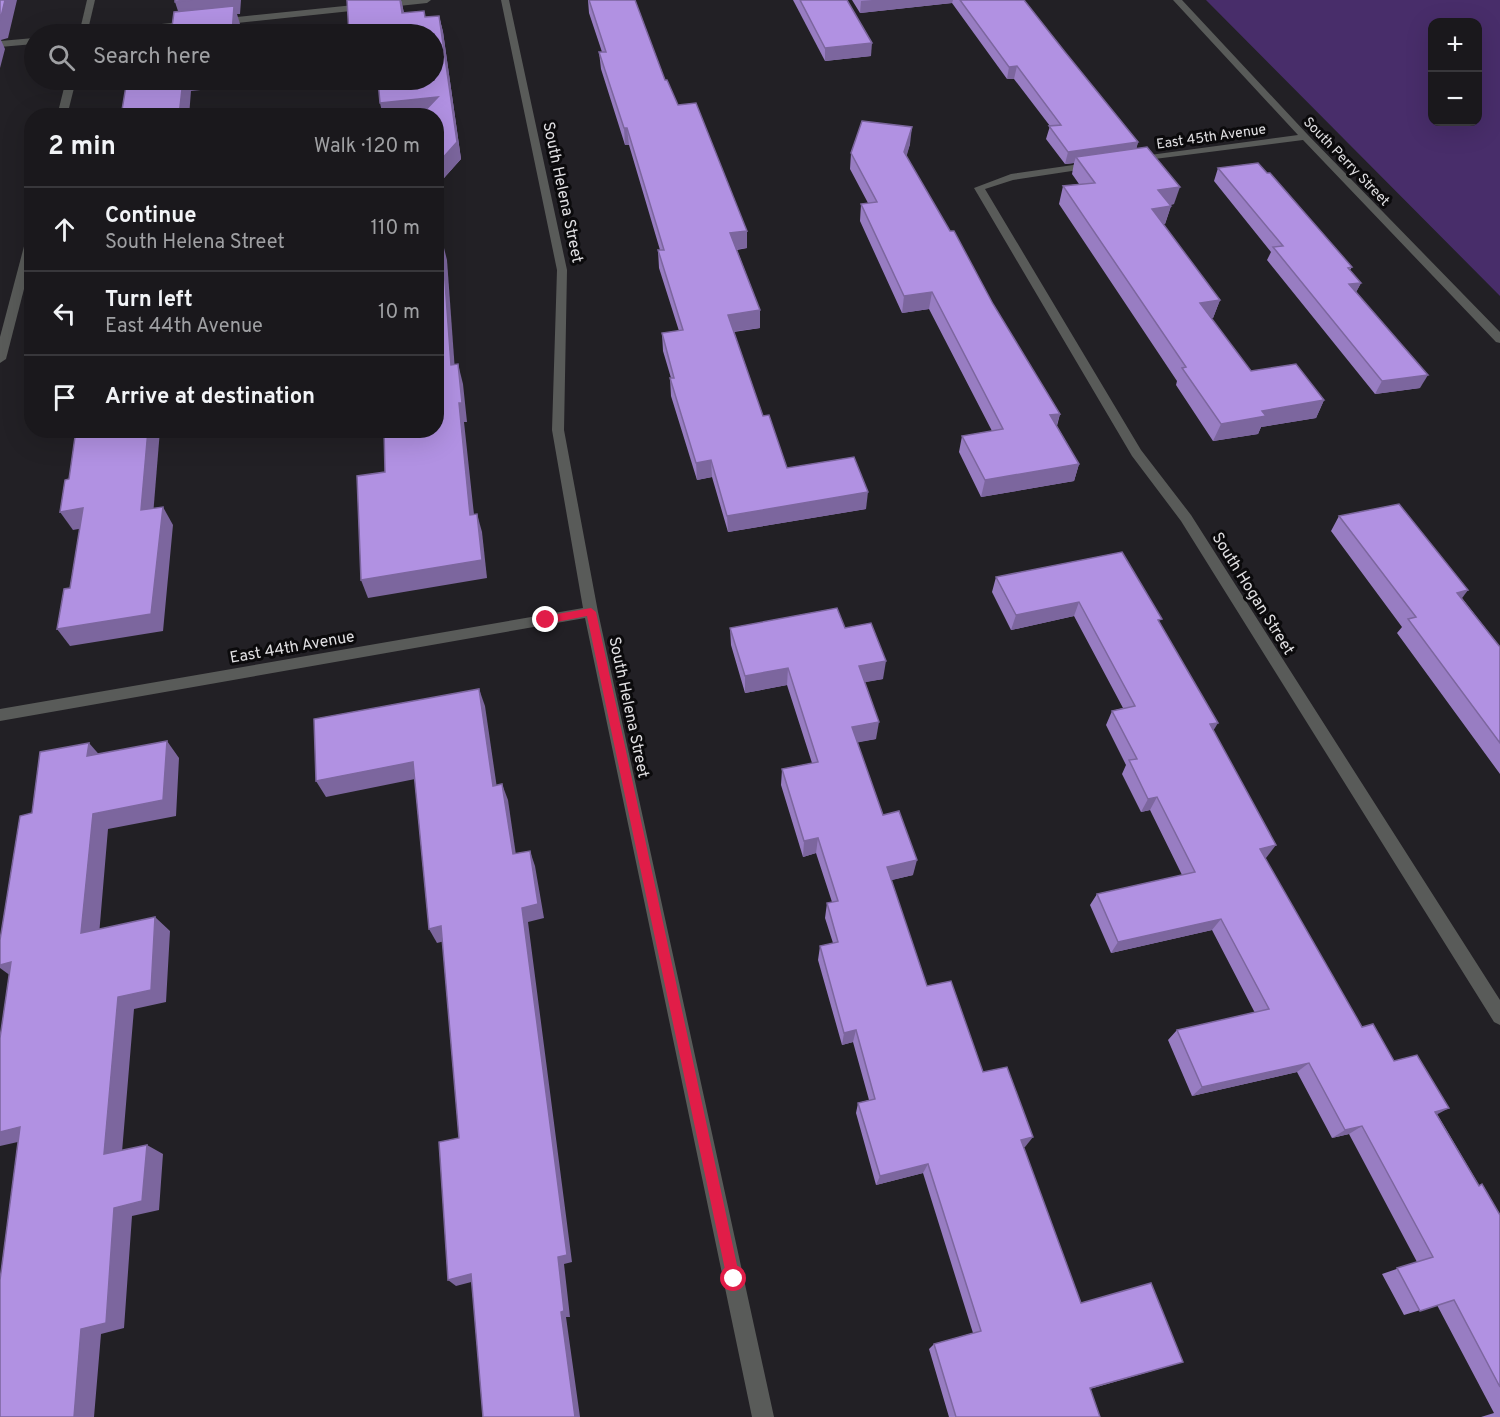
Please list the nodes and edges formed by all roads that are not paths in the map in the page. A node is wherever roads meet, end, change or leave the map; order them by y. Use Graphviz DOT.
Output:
graph roads {
  1 [pos="91,0"];
  2 [pos="427,0"];
  3 [pos="505,0"];
  4 [pos="1177,0"];
  5 [pos="212,22"];
  6 [pos="201,23"];
  7 [pos="85,24"];
  8 [pos="191,24"];
  9 [pos="24,42"];
  10 [pos="0,44"];
  11 [pos="68,90"];
  12 [pos="64,108"];
  13 [pos="1305,136"];
  14 [pos="1128,161"];
  15 [pos="1105,164"];
  16 [pos="24,266"];
  17 [pos="1500,339"];
  18 [pos="0,359"];
  19 [pos="591,612"];
  20 [pos="0,715"];
  21 [pos="1500,1016"];
  22 [pos="763,1417"];
  1 -- 7 [label="street"];
  2 -- 5 [label="street"];
  3 -- 19 [label="street, South Helena Street"];
  4 -- 13 [label="street, South Perry Street"];
  6 -- 8 [label="street"];
  9 -- 10 [label="street"];
  11 -- 12 [label="street"];
  13 -- 14 [label="street, East 45th Avenue"];
  13 -- 17 [label="street, South Perry Street"];
  15 -- 21 [label="street, South Hogan Street"];
  16 -- 18 [label="street"];
  19 -- 20 [label="street, East 44th Avenue"];
  19 -- 22 [label="street, South Helena Street"];
}
